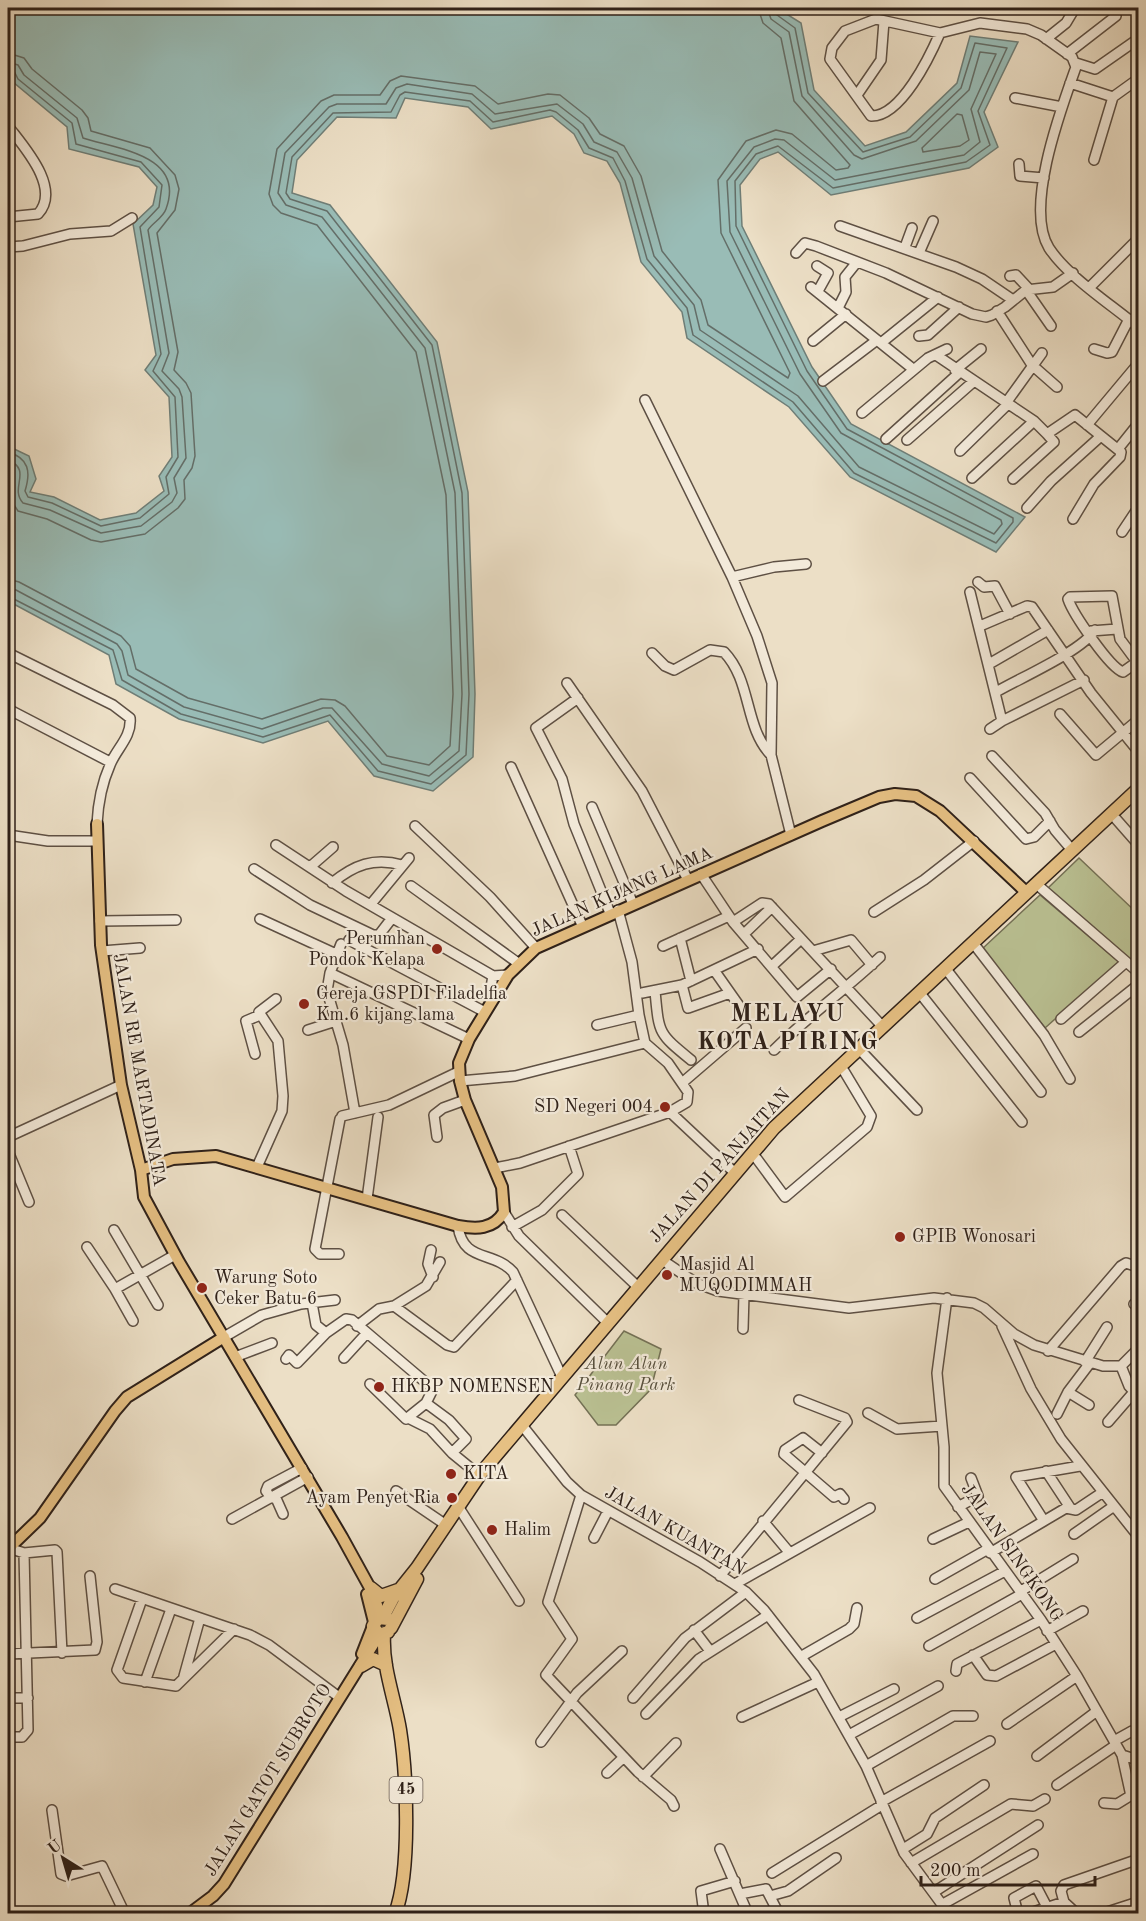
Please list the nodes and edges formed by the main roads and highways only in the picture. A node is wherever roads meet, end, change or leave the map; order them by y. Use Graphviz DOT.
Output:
graph roads {
  1 [pos="1138,789"];
  2 [pos="1138,799"];
  3 [pos="97,824"];
  4 [pos="1026,892"];
  5 [pos="861,1051"];
  6 [pos="141,1170"];
  7 [pos="224,1337"];
  8 [pos="8,1549"];
  9 [pos="351,1555"];
  10 [pos="408,1585"];
  11 [pos="371,1588"];
  12 [pos="383,1629"];
  13 [pos="369,1655"];
  14 [pos="385,1663"];
  15 [pos="361,1666"];
  16 [pos="346,1687"];
  17 [pos="193,1913"];
  18 [pos="395,1914"];
  1 -- 4 [label="highway, JALAN DI PANJAITAN"];
  2 -- 5 [label="highway, JALAN DI PANJAITAN"];
  3 -- 6 [label="main road, JALAN RE MARTADINATA"];
  4 -- 5 [label="highway, JALAN DI PANJAITAN"];
  4 -- 6 [label="main road, JALAN KIJANG LAMA"];
  5 -- 10 [label="highway, JALAN DI PANJAITAN"];
  5 -- 10 [label="highway, JALAN DI PANJAITAN"];
  6 -- 7 [label="main road, JALAN RE MARTADINATA"];
  7 -- 8 [label="main road"];
  7 -- 9 [label="main road, JALAN RE MARTADINATA"];
  9 -- 11 [label="main road, JALAN RE MARTADINATA"];
  9 -- 12 [label="main road, JALAN RE MARTADINATA"];
  10 -- 11 [label="highway"];
  10 -- 12 [label="highway"];
  10 -- 12 [label="highway, JALAN DI PANJAITAN"];
  11 -- 12 [label="main road, JALAN RE MARTADINATA"];
  12 -- 13 [label="main road"];
  12 -- 14 [label="highway"];
  12 -- 16 [label="main road"];
  13 -- 14 [label="highway"];
  13 -- 15 [label="main road"];
  14 -- 15 [label="highway"];
  14 -- 18 [label="highway, 45"];
  15 -- 16 [label="main road"];
  16 -- 17 [label="main road, JALAN GATOT SUBROTO"];
}
